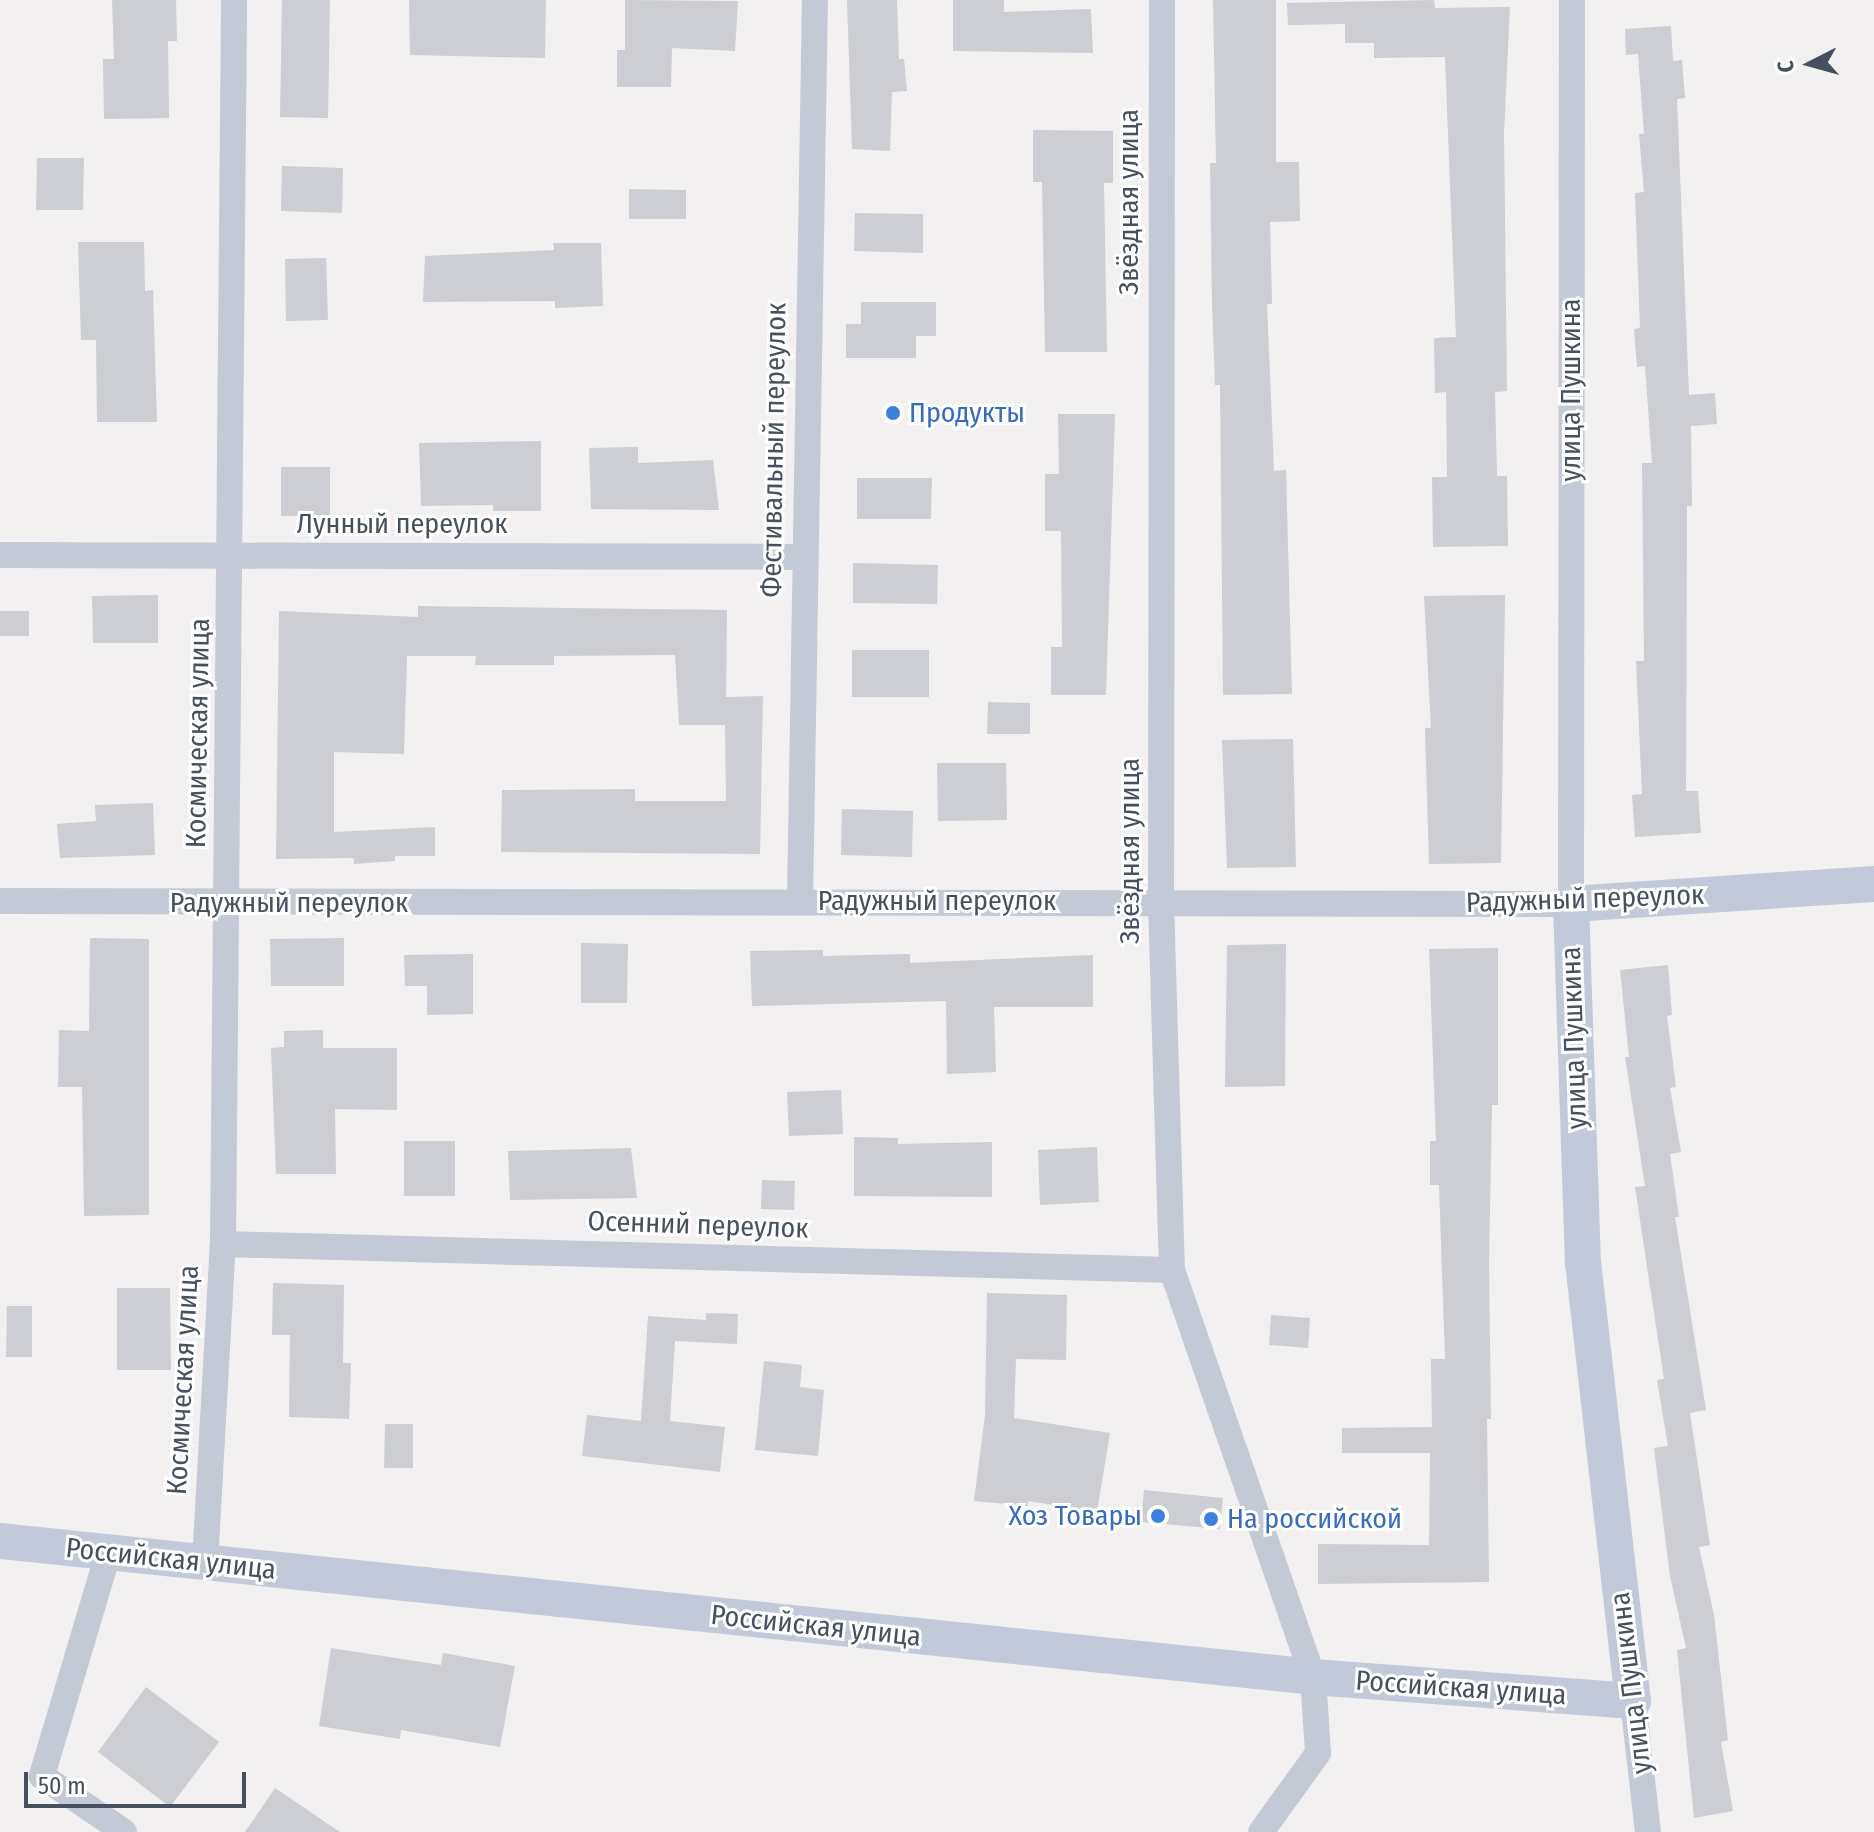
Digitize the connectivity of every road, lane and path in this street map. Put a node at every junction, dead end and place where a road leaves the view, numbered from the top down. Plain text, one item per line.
1 (234, 0) edge
2 (815, 0) edge
3 (1162, 0) edge
4 (1572, 0) edge
5 (0, 555) edge
6 (233, 555) junction
7 (803, 557) junction
8 (1874, 884) edge
9 (0, 901) edge
10 (800, 901) junction
11 (1161, 902) junction
12 (1571, 904) junction
13 (228, 905) junction
14 (223, 1244) junction
15 (1172, 1270) junction
16 (0, 1541) edge
17 (108, 1554) junction
18 (205, 1563) junction
19 (1313, 1677) junction
20 (1633, 1701) junction
21 (124, 1832) edge
22 (1261, 1832) edge
23 (1648, 1832) edge

1 - 6 street, Космическая улица
2 - 7 street, Фестивальный переулок
3 - 11 street, Звёздная улица
4 - 12 street, улица Пушкина
5 - 6 street, Лунный переулок
6 - 7 street, Лунный переулок
6 - 13 street, Космическая улица
7 - 10 street, Фестивальный переулок
8 - 12 street, Радужный переулок
9 - 13 street, Радужный переулок
10 - 11 street, Радужный переулок
10 - 13 street, Радужный переулок
11 - 12 street, Радужный переулок
11 - 15 street, Звёздная улица
12 - 20 street, улица Пушкина
13 - 14 street, Космическая улица
14 - 15 street, Осенний переулок
14 - 18 street, Космическая улица
15 - 19 street, Звёздная улица
16 - 17 street, Российская улица
17 - 18 street, Российская улица
17 - 21 street
18 - 19 street, Российская улица
19 - 20 street, Российская улица
19 - 22 street, Звёздная улица
20 - 23 street, улица Пушкина

